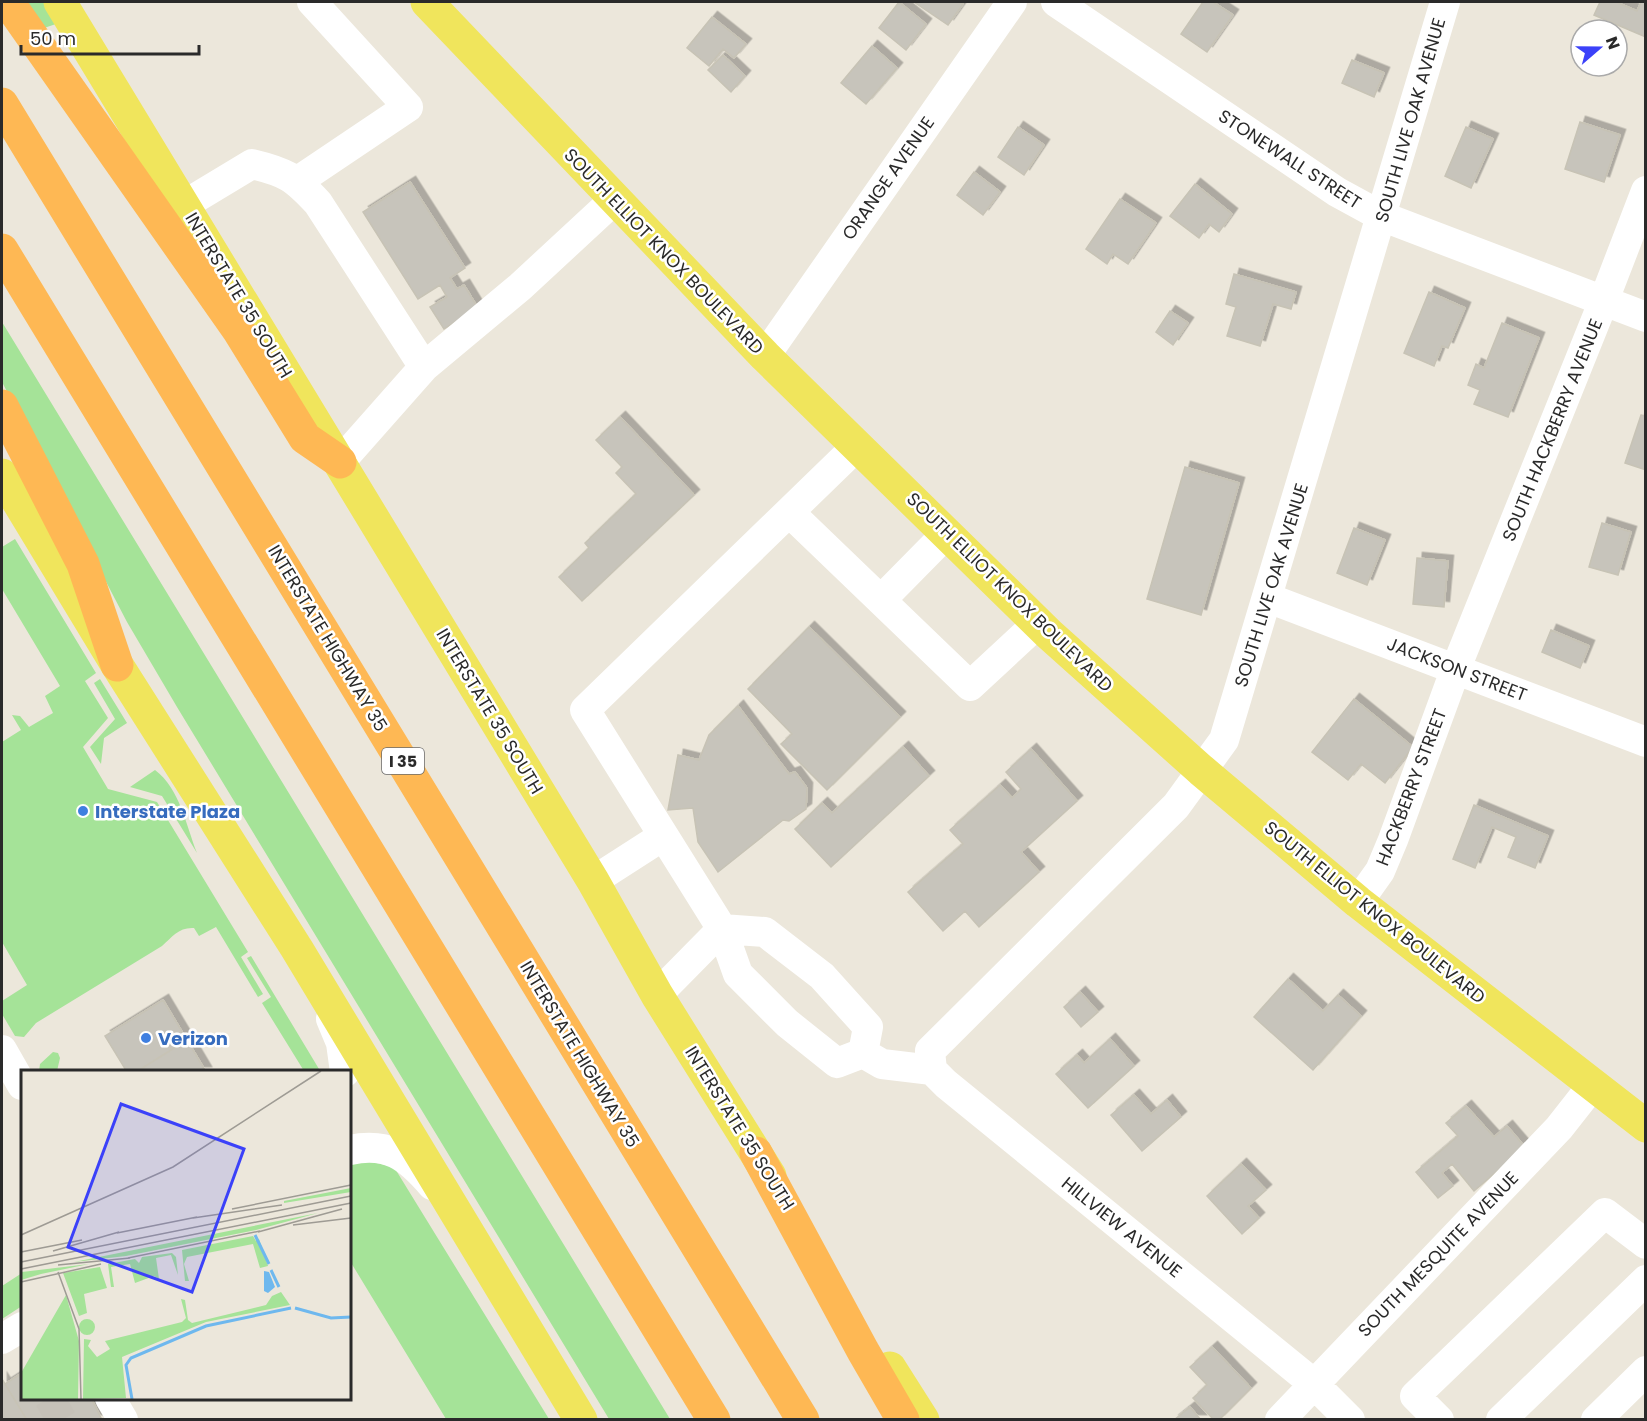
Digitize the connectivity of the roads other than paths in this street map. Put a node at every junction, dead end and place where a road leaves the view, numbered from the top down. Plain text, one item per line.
1 (8, 2) edge
2 (60, 2) edge
3 (312, 2) edge
4 (1012, 2) edge
5 (1056, 2) edge
6 (1445, 2) edge
7 (439, 6) edge
8 (2, 104) edge
9 (298, 182) junction
10 (1646, 191) edge
11 (615, 199) junction
12 (184, 205) junction
13 (1381, 216) junction
14 (2, 250) edge
15 (1604, 300) junction
16 (1646, 317) edge
17 (765, 356) junction
18 (424, 367) junction
19 (2, 406) edge
20 (857, 446) junction
21 (340, 462) junction
22 (2, 475) edge
23 (789, 512) junction
24 (947, 533) junction
25 (1268, 598) junction
26 (881, 600) junction
27 (1038, 623) junction
28 (117, 665) junction
29 (1456, 668) junction
30 (1646, 742) edge
31 (1201, 770) junction
32 (663, 836) junction
33 (593, 881) junction
34 (1358, 902) junction
35 (722, 929) junction
36 (297, 949) junction
37 (657, 995) junction
38 (2, 1050) edge
39 (863, 1053) junction
40 (345, 1070) edge
41 (932, 1070) junction
42 (21, 1083) edge
43 (1592, 1086) junction
44 (1646, 1126) edge
45 (351, 1150) edge
46 (756, 1153) junction
47 (462, 1224) junction
48 (1646, 1244) edge
49 (1646, 1280) edge
50 (1646, 1371) edge
51 (1314, 1384) junction
52 (111, 1400) edge
53 (123, 1419) edge
54 (581, 1419) edge
55 (714, 1419) edge
56 (803, 1419) edge
57 (903, 1419) edge
58 (922, 1419) edge
59 (1280, 1419) edge
60 (1350, 1419) edge
61 (1438, 1419) edge
62 (1501, 1419) edge
63 (1596, 1419) edge

1 - 21 highway
2 - 12 main road, INTERSTATE 35 SOUTH
3 - 9 street
4 - 17 street, ORANGE AVENUE
5 - 13 street, STONEWALL STREET
6 - 13 street, SOUTH LIVE OAK AVENUE
7 - 11 main road, SOUTH ELLIOT KNOX BOULEVARD
8 - 56 highway, INTERSTATE HIGHWAY 35 / I 35
9 - 12 street
9 - 18 street
10 - 15 street, SOUTH HACKBERRY AVENUE
11 - 17 main road, SOUTH ELLIOT KNOX BOULEVARD
11 - 18 street
12 - 21 main road, INTERSTATE 35 SOUTH
13 - 15 street, STONEWALL STREET
13 - 25 street, SOUTH LIVE OAK AVENUE
14 - 55 highway
15 - 16 street, STONEWALL STREET
15 - 29 street, SOUTH HACKBERRY AVENUE
17 - 20 main road, SOUTH ELLIOT KNOX BOULEVARD
18 - 21 street
19 - 28 highway
20 - 23 street
20 - 24 main road, SOUTH ELLIOT KNOX BOULEVARD
21 - 33 main road, INTERSTATE 35 SOUTH
22 - 28 main road
23 - 26 street
23 - 32 street
24 - 26 street
24 - 27 main road, SOUTH ELLIOT KNOX BOULEVARD
25 - 29 street, JACKSON STREET
25 - 31 street, SOUTH LIVE OAK AVENUE
26 - 27 street
27 - 31 main road, SOUTH ELLIOT KNOX BOULEVARD
28 - 36 main road
29 - 30 street, JACKSON STREET
29 - 34 street, HACKBERRY STREET
31 - 34 main road, SOUTH ELLIOT KNOX BOULEVARD
31 - 41 street, SOUTH LIVE OAK AVENUE
32 - 33 street
32 - 35 street
33 - 37 main road, INTERSTATE 35 SOUTH
34 - 43 main road, SOUTH ELLIOT KNOX BOULEVARD
35 - 37 street
35 - 39 street
35 - 39 street
36 - 40 street
36 - 47 main road
37 - 46 main road, INTERSTATE 35 SOUTH
38 - 42 street
39 - 41 street
41 - 51 street, HILLVIEW AVENUE
43 - 44 main road, SOUTH ELLIOT KNOX BOULEVARD
43 - 51 street, SOUTH MESQUITE AVENUE
45 - 47 street
46 - 57 highway
46 - 58 main road, INTERSTATE 35 SOUTH
47 - 54 main road
48 - 61 street
49 - 62 street
50 - 63 street
51 - 59 street, SOUTH MESQUITE AVENUE
51 - 60 street, HILLVIEW AVENUE
52 - 53 street

